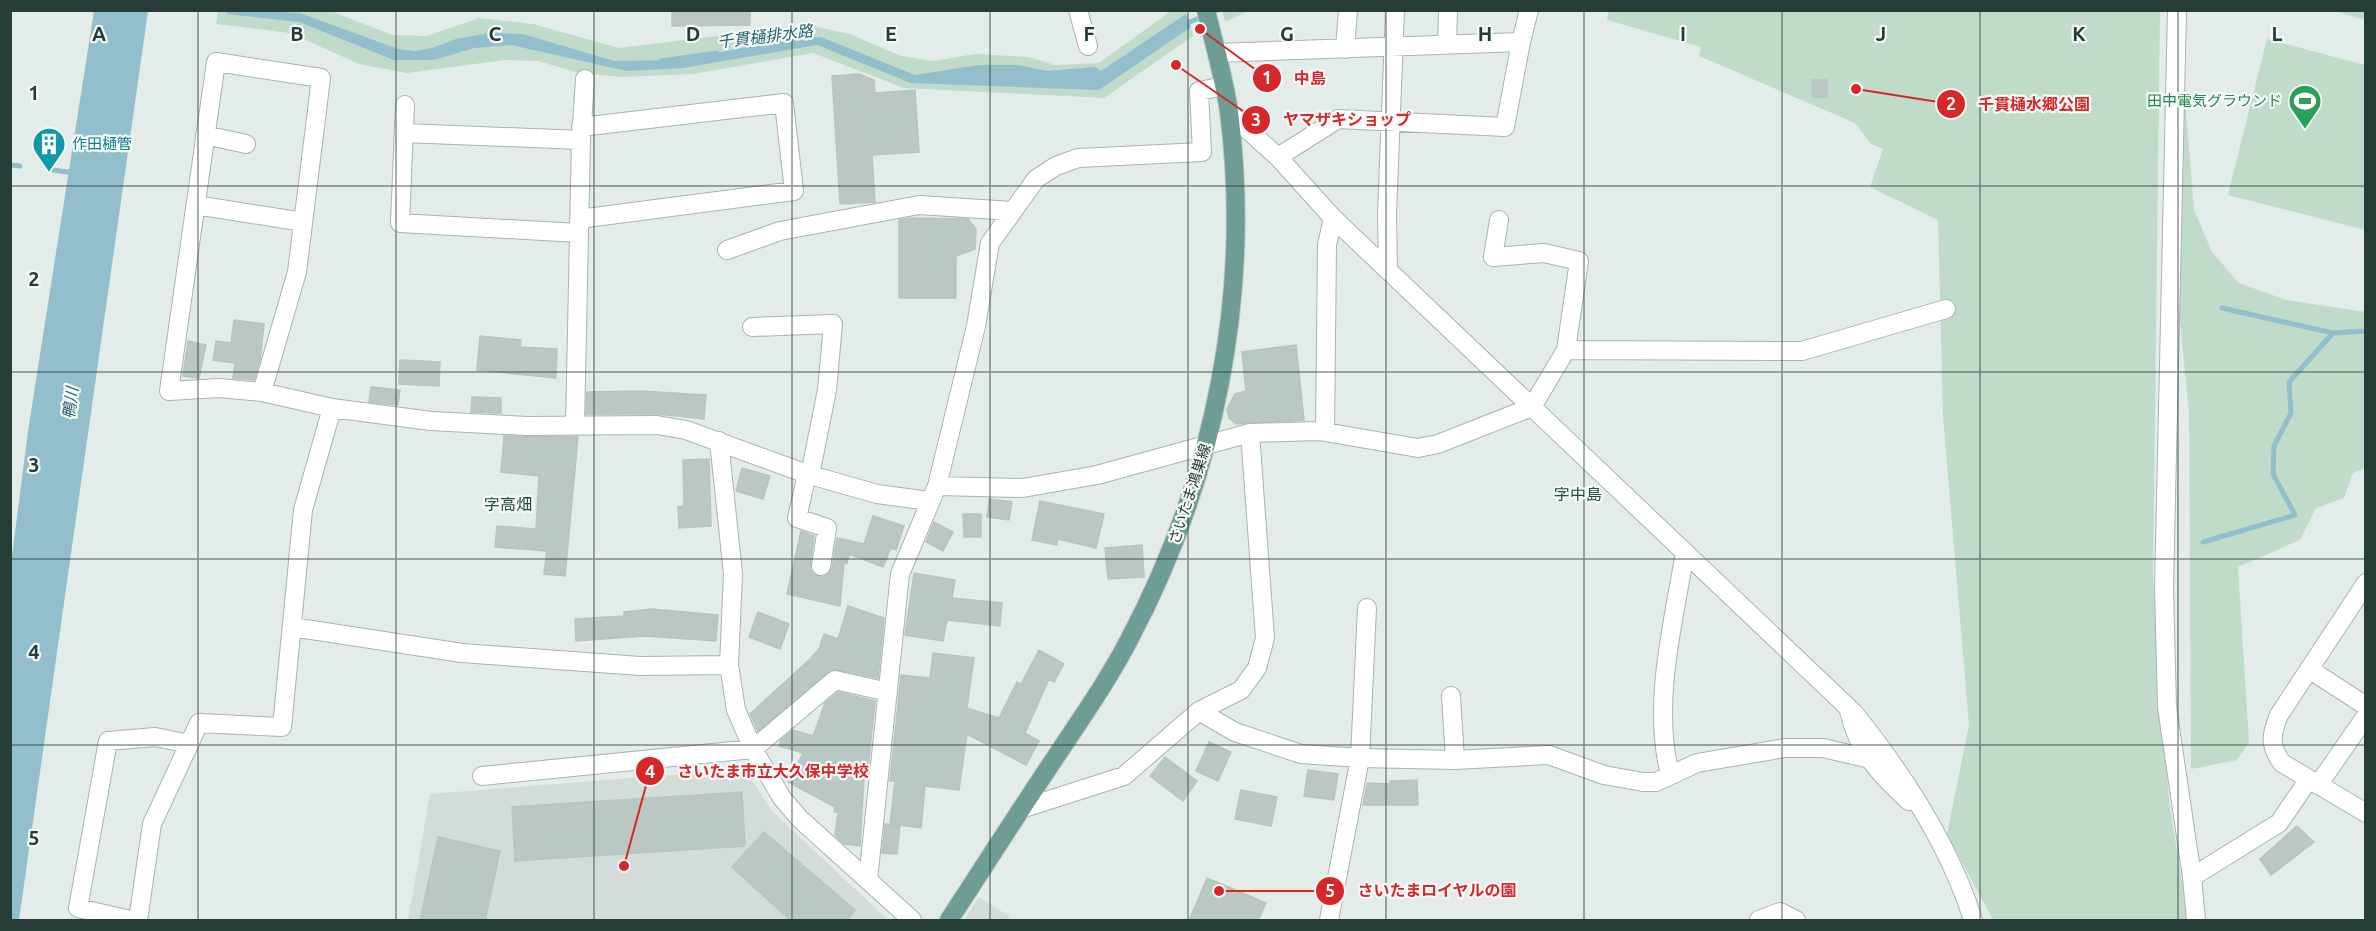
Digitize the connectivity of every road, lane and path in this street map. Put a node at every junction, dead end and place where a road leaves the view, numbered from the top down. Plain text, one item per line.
1 (1078, 10) edge
2 (1206, 10) edge
3 (1348, 10) edge
4 (1395, 10) edge
5 (1448, 10) edge
6 (1529, 10) edge
7 (2177, 10) edge
8 (1521, 42) junction
9 (1446, 45) junction
10 (1088, 46) dead end
11 (1392, 47) junction
12 (1345, 49) junction
13 (1217, 53) junction
14 (585, 79) dead end
15 (1224, 86) junction
16 (405, 105) dead end
17 (1229, 113) junction
18 (1391, 122) junction
19 (404, 133) junction
20 (581, 133) junction
21 (205, 135) junction
22 (246, 144) dead end
23 (1278, 157) junction
24 (196, 205) junction
25 (1012, 211) junction
26 (1333, 218) junction
27 (1499, 220) dead end
28 (303, 222) junction
29 (579, 226) junction
30 (726, 250) dead end
31 (1388, 270) junction
32 (1946, 309) dead end
33 (752, 327) dead end
34 (1566, 350) junction
35 (262, 392) junction
36 (1533, 407) junction
37 (332, 408) junction
38 (575, 426) junction
39 (1325, 432) junction
40 (1250, 434) junction
41 (719, 441) junction
42 (1207, 446) junction
43 (808, 475) junction
44 (933, 494) junction
45 (1685, 552) junction
46 (821, 566) dead end
47 (2364, 589) edge
48 (1367, 608) dead end
49 (291, 627) junction
50 (729, 665) junction
51 (2309, 669) junction
52 (888, 692) junction
53 (1451, 696) dead end
54 (1847, 706) junction
55 (2366, 706) edge
56 (1199, 711) junction
57 (2366, 716) edge
58 (189, 744) junction
59 (753, 749) junction
60 (1360, 758) junction
61 (1866, 758) junction
62 (1455, 760) junction
63 (482, 776) dead end
64 (1670, 776) junction
65 (2314, 782) junction
66 (1021, 809) junction
67 (2366, 813) edge
68 (1924, 814) junction
69 (2193, 877) junction
70 (868, 880) junction
71 (130, 921) edge
72 (138, 921) edge
73 (912, 921) edge
74 (949, 921) edge
75 (1329, 921) edge
76 (1759, 921) edge
77 (1796, 921) edge
78 (1973, 921) edge
79 (2196, 921) edge

1 - 10 street
2 - 13 main road, さいたま鴻巣線
3 - 12 street
4 - 11 street
5 - 9 street
6 - 8 street
7 - 69 street
8 - 9 street
8 - 18 street
9 - 11 street
11 - 12 street
11 - 18 street
12 - 13 street
13 - 15 main road, さいたま鴻巣線
14 - 20 street
15 - 17 main road, さいたま鴻巣線
15 - 25 street
16 - 19 street
17 - 23 street
17 - 42 main road, さいたま鴻巣線
18 - 23 street
18 - 31 street
19 - 20 street
19 - 29 street
20 - 29 street
20 - 29 street
21 - 22 street
21 - 24 street
21 - 28 street
23 - 26 street
24 - 28 street
24 - 35 street
25 - 30 street
25 - 44 street
26 - 31 street
26 - 39 street
27 - 34 street
28 - 35 street
29 - 38 street
31 - 36 street
32 - 34 street
33 - 43 street
34 - 36 street
35 - 37 street
36 - 39 street
36 - 45 street
37 - 38 street
37 - 49 street
38 - 41 street
39 - 40 street
40 - 42 street
40 - 56 street
41 - 43 street
41 - 50 street
42 - 44 street
42 - 66 main road, さいたま鴻巣線
43 - 44 street
43 - 46 street
44 - 52 street
45 - 54 street
45 - 64 street
47 - 51 street
48 - 60 street
49 - 50 street
49 - 58 street
50 - 59 street
51 - 55 street
51 - 65 street
52 - 59 street
52 - 70 street
53 - 62 street
54 - 61 street
54 - 68 street
56 - 60 street
56 - 66 street
57 - 65 street
58 - 71 street
58 - 72 street
59 - 63 street
59 - 70 street
60 - 62 street
60 - 75 street
61 - 64 street
61 - 68 street
62 - 64 street
65 - 67 street
65 - 69 street
66 - 74 main road, さいたま鴻巣線
68 - 78 street
69 - 79 street
70 - 73 street
76 - 77 street

